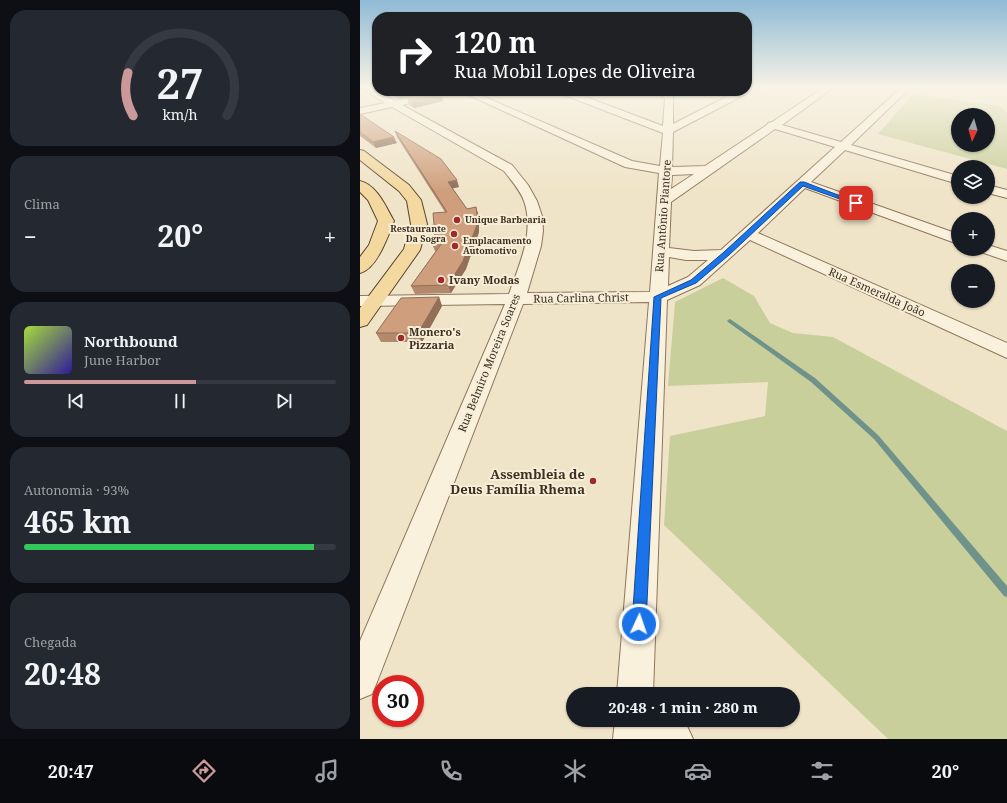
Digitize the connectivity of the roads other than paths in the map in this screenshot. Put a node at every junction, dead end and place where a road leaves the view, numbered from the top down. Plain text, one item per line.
1 (426, 122) edge
2 (535, 122) edge
3 (646, 122) edge
4 (657, 122) edge
5 (668, 122) edge
6 (776, 122) edge
7 (869, 122) edge
8 (772, 125) junction
9 (844, 146) junction
10 (360, 154) edge
11 (629, 164) junction
12 (712, 167) junction
13 (665, 175) junction
14 (951, 178) edge
15 (802, 184) junction
16 (360, 185) edge
17 (995, 191) edge
18 (1007, 194) edge
19 (748, 234) junction
20 (951, 237) edge
21 (660, 251) junction
22 (995, 252) edge
23 (726, 254) junction
24 (1007, 256) edge
25 (360, 268) edge
26 (658, 297) junction
27 (516, 299) junction
28 (368, 301) edge
29 (360, 321) edge
30 (1007, 351) edge
31 (360, 682) edge
32 (637, 687) edge
33 (633, 727) edge
34 (665, 727) edge
35 (632, 739) edge
36 (674, 739) edge

1 - 27 street, Rua Belmiro Moreira Soares
2 - 11 street
3 - 4 street
5 - 13 street, Rua Antônio Piantore
6 - 8 street
7 - 9 street
8 - 9 street
8 - 12 street
9 - 14 street
9 - 15 street
10 - 28 main road
11 - 13 street
11 - 13 street
12 - 13 street
12 - 13 street
13 - 21 street, Rua Antônio Piantore
15 - 19 street
15 - 20 street
16 - 25 main road
17 - 18 street
19 - 23 street
19 - 30 street, Rua Esmeralda João
21 - 23 street
21 - 26 street, Rua Antônio Piantore
22 - 24 street
23 - 26 street
26 - 27 street, Rua Carlina Christ
26 - 32 street, Rua Antônio Piantore
27 - 28 street, Rua Carlina Christ
27 - 31 street, Rua Belmiro Moreira Soares
28 - 29 main road
33 - 35 street, Rua Antônio Piantore
34 - 36 street

